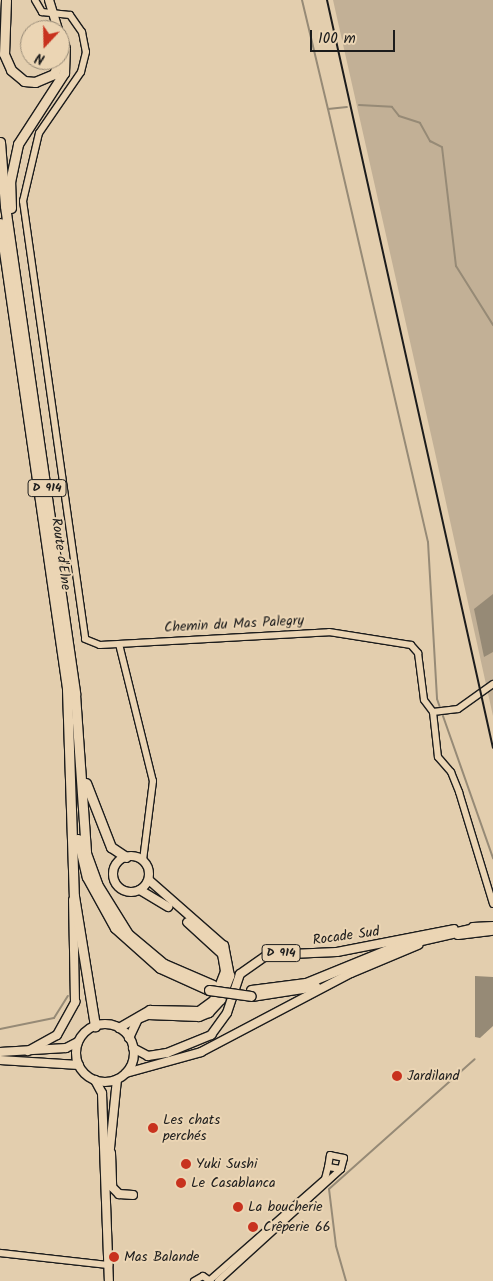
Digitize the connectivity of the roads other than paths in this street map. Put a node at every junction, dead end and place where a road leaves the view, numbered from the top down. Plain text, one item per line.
1 (4, 0) edge
2 (35, 0) edge
3 (48, 0) edge
4 (53, 13) junction
5 (55, 20) edge
6 (0, 34) edge
7 (55, 70) edge
8 (64, 70) edge
9 (0, 142) edge
10 (0, 223) edge
11 (0, 255) edge
12 (17, 283) junction
13 (28, 423) junction
14 (119, 644) junction
15 (493, 684) edge
16 (75, 694) junction
17 (435, 712) junction
18 (73, 802) junction
19 (142, 842) junction
20 (130, 856) junction
21 (143, 860) junction
22 (149, 880) junction
23 (140, 890) junction
24 (74, 896) junction
25 (493, 904) edge
26 (478, 927) junction
27 (493, 928) edge
28 (351, 973) junction
29 (211, 987) junction
30 (251, 993) junction
31 (95, 1026) junction
32 (119, 1028) junction
33 (129, 1038) junction
34 (78, 1042) junction
35 (133, 1048) junction
36 (28, 1051) junction
37 (0, 1052) edge
38 (0, 1060) edge
39 (78, 1065) junction
40 (126, 1073) junction
41 (117, 1079) junction
42 (96, 1080) junction
43 (112, 1128) junction
44 (328, 1167) junction
45 (341, 1170) junction
46 (107, 1192) junction
47 (133, 1195) dead end
48 (0, 1254) edge
49 (109, 1265) junction
50 (109, 1281) edge
51 (194, 1281) edge
52 (210, 1281) edge
53 (218, 1281) edge

1 - 6 highway
1 - 7 highway
2 - 4 street
3 - 4 main road
4 - 5 main road
4 - 14 street
8 - 12 highway
9 - 12 highway, Route d'Elne / D 914
10 - 13 highway, Route d'Elne / D 914
11 - 13 highway
12 - 16 highway, Route d'Elne / D 914
13 - 18 highway, Route d'Elne / D 914
14 - 17 street, Chemin du Mas Palegry
14 - 19 street
15 - 17 street
16 - 20 highway
16 - 29 highway, D 914
17 - 25 street
18 - 24 highway
18 - 29 highway, D 914
19 - 20 street
19 - 21 street
20 - 21 main road
20 - 23 main road
21 - 22 main road
22 - 23 main road
22 - 33 main road
23 - 32 main road
24 - 31 highway
24 - 36 main road
26 - 27 main road, Rocade Sud / D 914
26 - 30 highway, D 914
26 - 35 main road, Rocade Sud / D 914
27 - 28 main road, Rocade Sud / D 914
28 - 30 highway, D 914
28 - 40 main road, Rocade Sud / D 914
29 - 30 highway, D 914
31 - 32 main road
31 - 34 main road
32 - 33 main road
33 - 35 main road
34 - 36 main road
34 - 39 main road
35 - 40 main road
36 - 37 main road
38 - 39 main road
39 - 42 main road
40 - 41 main road
41 - 42 main road
41 - 43 main road
42 - 46 main road
43 - 46 main road
43 - 47 main road
44 - 45 street
44 - 45 street
44 - 52 street
45 - 53 street
46 - 49 main road
48 - 49 street
49 - 50 main road
51 - 52 street

